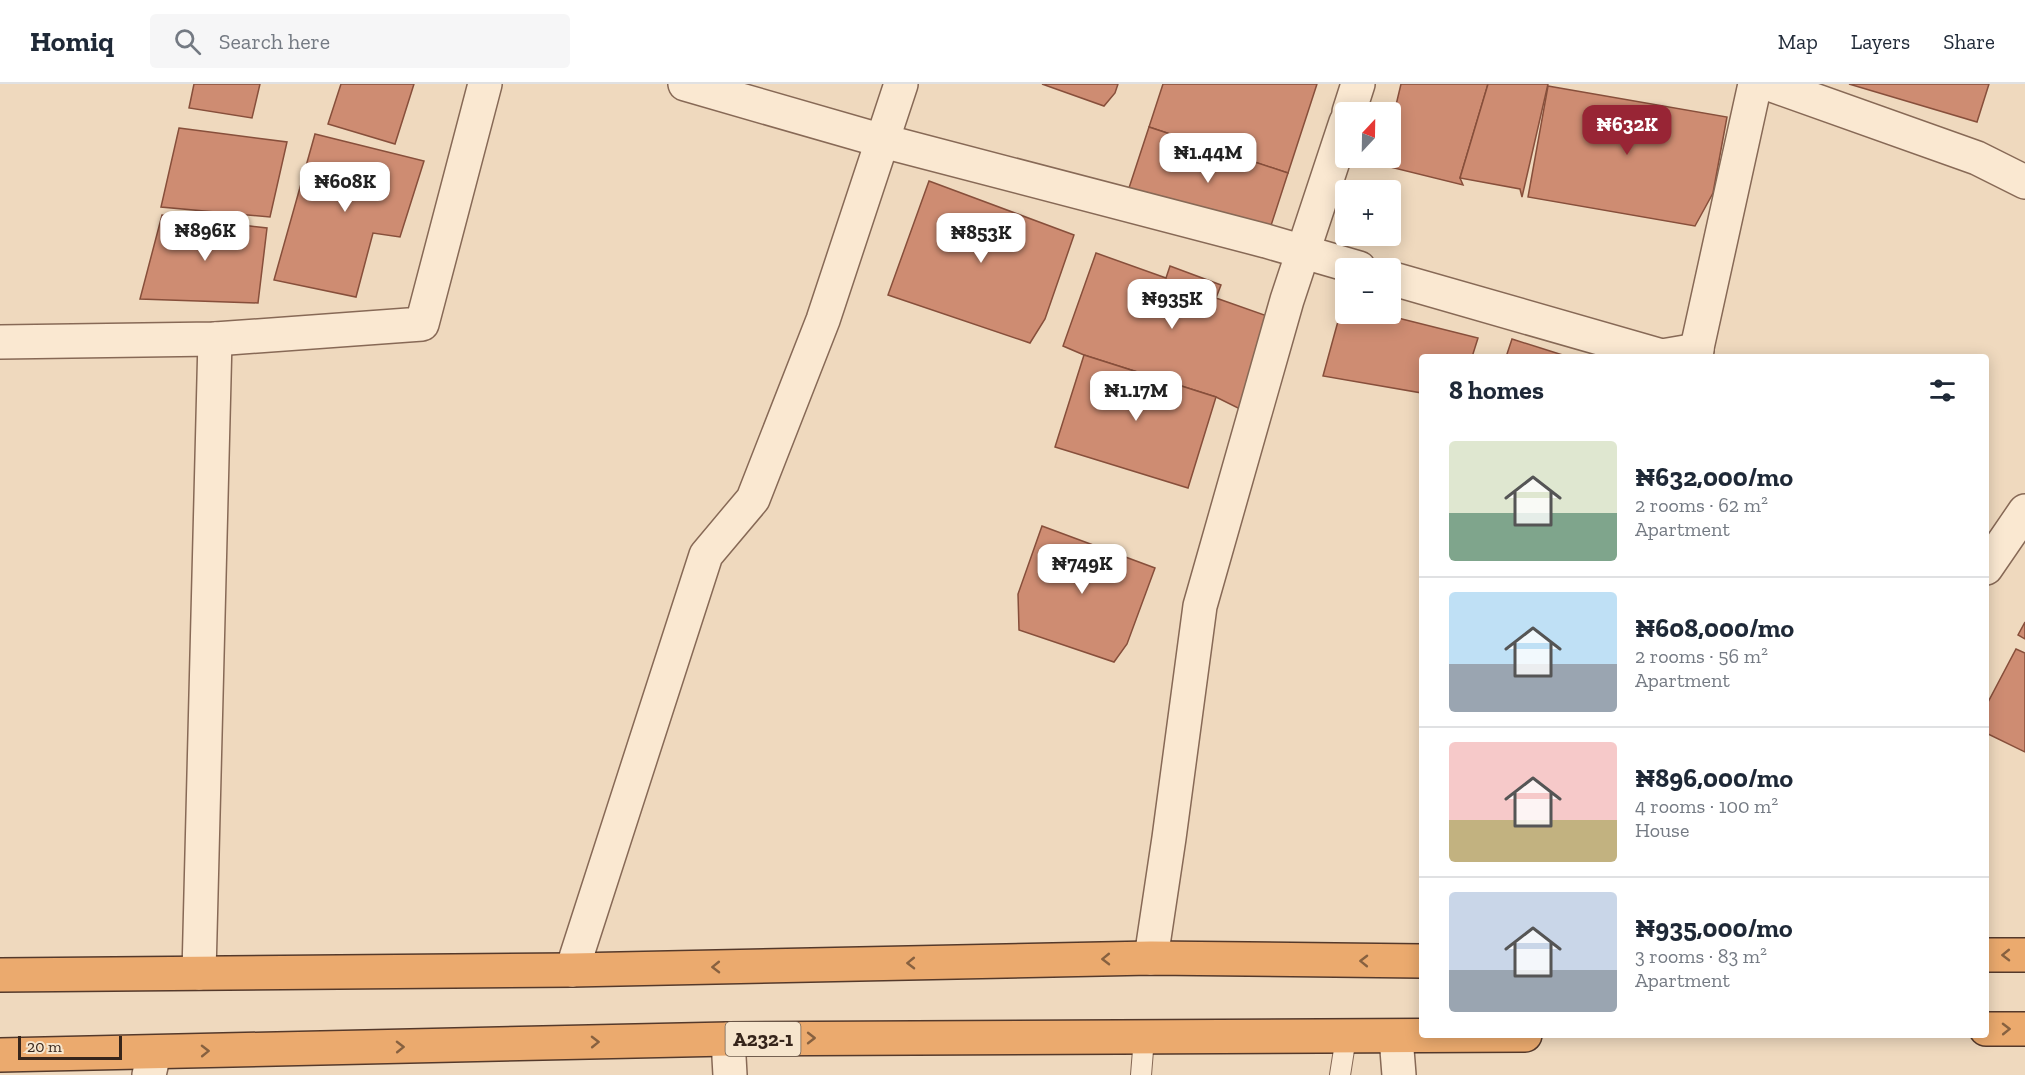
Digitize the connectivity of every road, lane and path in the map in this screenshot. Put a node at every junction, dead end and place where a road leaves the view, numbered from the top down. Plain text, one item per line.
1 (485, 84) edge
2 (685, 84) edge
3 (901, 84) edge
4 (1358, 84) edge
5 (1755, 84) edge
6 (1769, 84) edge
7 (1352, 102) edge
8 (883, 141) junction
9 (1335, 155) edge
10 (2025, 182) edge
11 (1303, 252) junction
12 (1335, 261) edge
13 (1401, 281) edge
14 (215, 339) junction
15 (0, 342) edge
16 (1696, 353) edge
17 (1655, 354) edge
18 (2025, 511) edge
19 (1989, 564) edge
20 (2025, 955) edge
21 (1989, 956) edge
22 (1151, 958) junction
23 (1419, 961) edge
24 (572, 970) junction
25 (199, 974) junction
26 (0, 975) edge
27 (1989, 1029) edge
28 (2025, 1029) edge
29 (1346, 1037) junction
30 (1396, 1037) junction
31 (1419, 1037) edge
32 (1144, 1038) junction
33 (728, 1039) junction
34 (0, 1055) edge
35 (152, 1064) edge
36 (730, 1075) edge
37 (1141, 1075) edge
38 (1340, 1075) edge
39 (1399, 1075) edge

1 - 14 street
2 - 8 street
3 - 8 street
4 - 7 street
5 - 16 street
6 - 10 street
8 - 11 street
8 - 24 street
9 - 11 street
11 - 12 street
11 - 22 street
13 - 17 street
14 - 15 street
14 - 25 street
18 - 19 street
20 -> 21 highway
23 -> 22 highway
22 -> 24 highway
24 - 25 highway
25 - 26 highway
27 -> 28 highway
29 - 30 highway, A232-1
29 - 32 highway, A232-1
29 - 38 lane
30 - 31 highway, A232-1
30 - 39 street
33 -> 32 highway, A232-1
32 - 37 lane
35 -> 33 highway, A232-1
33 - 36 street
34 - 35 highway, A232-1

